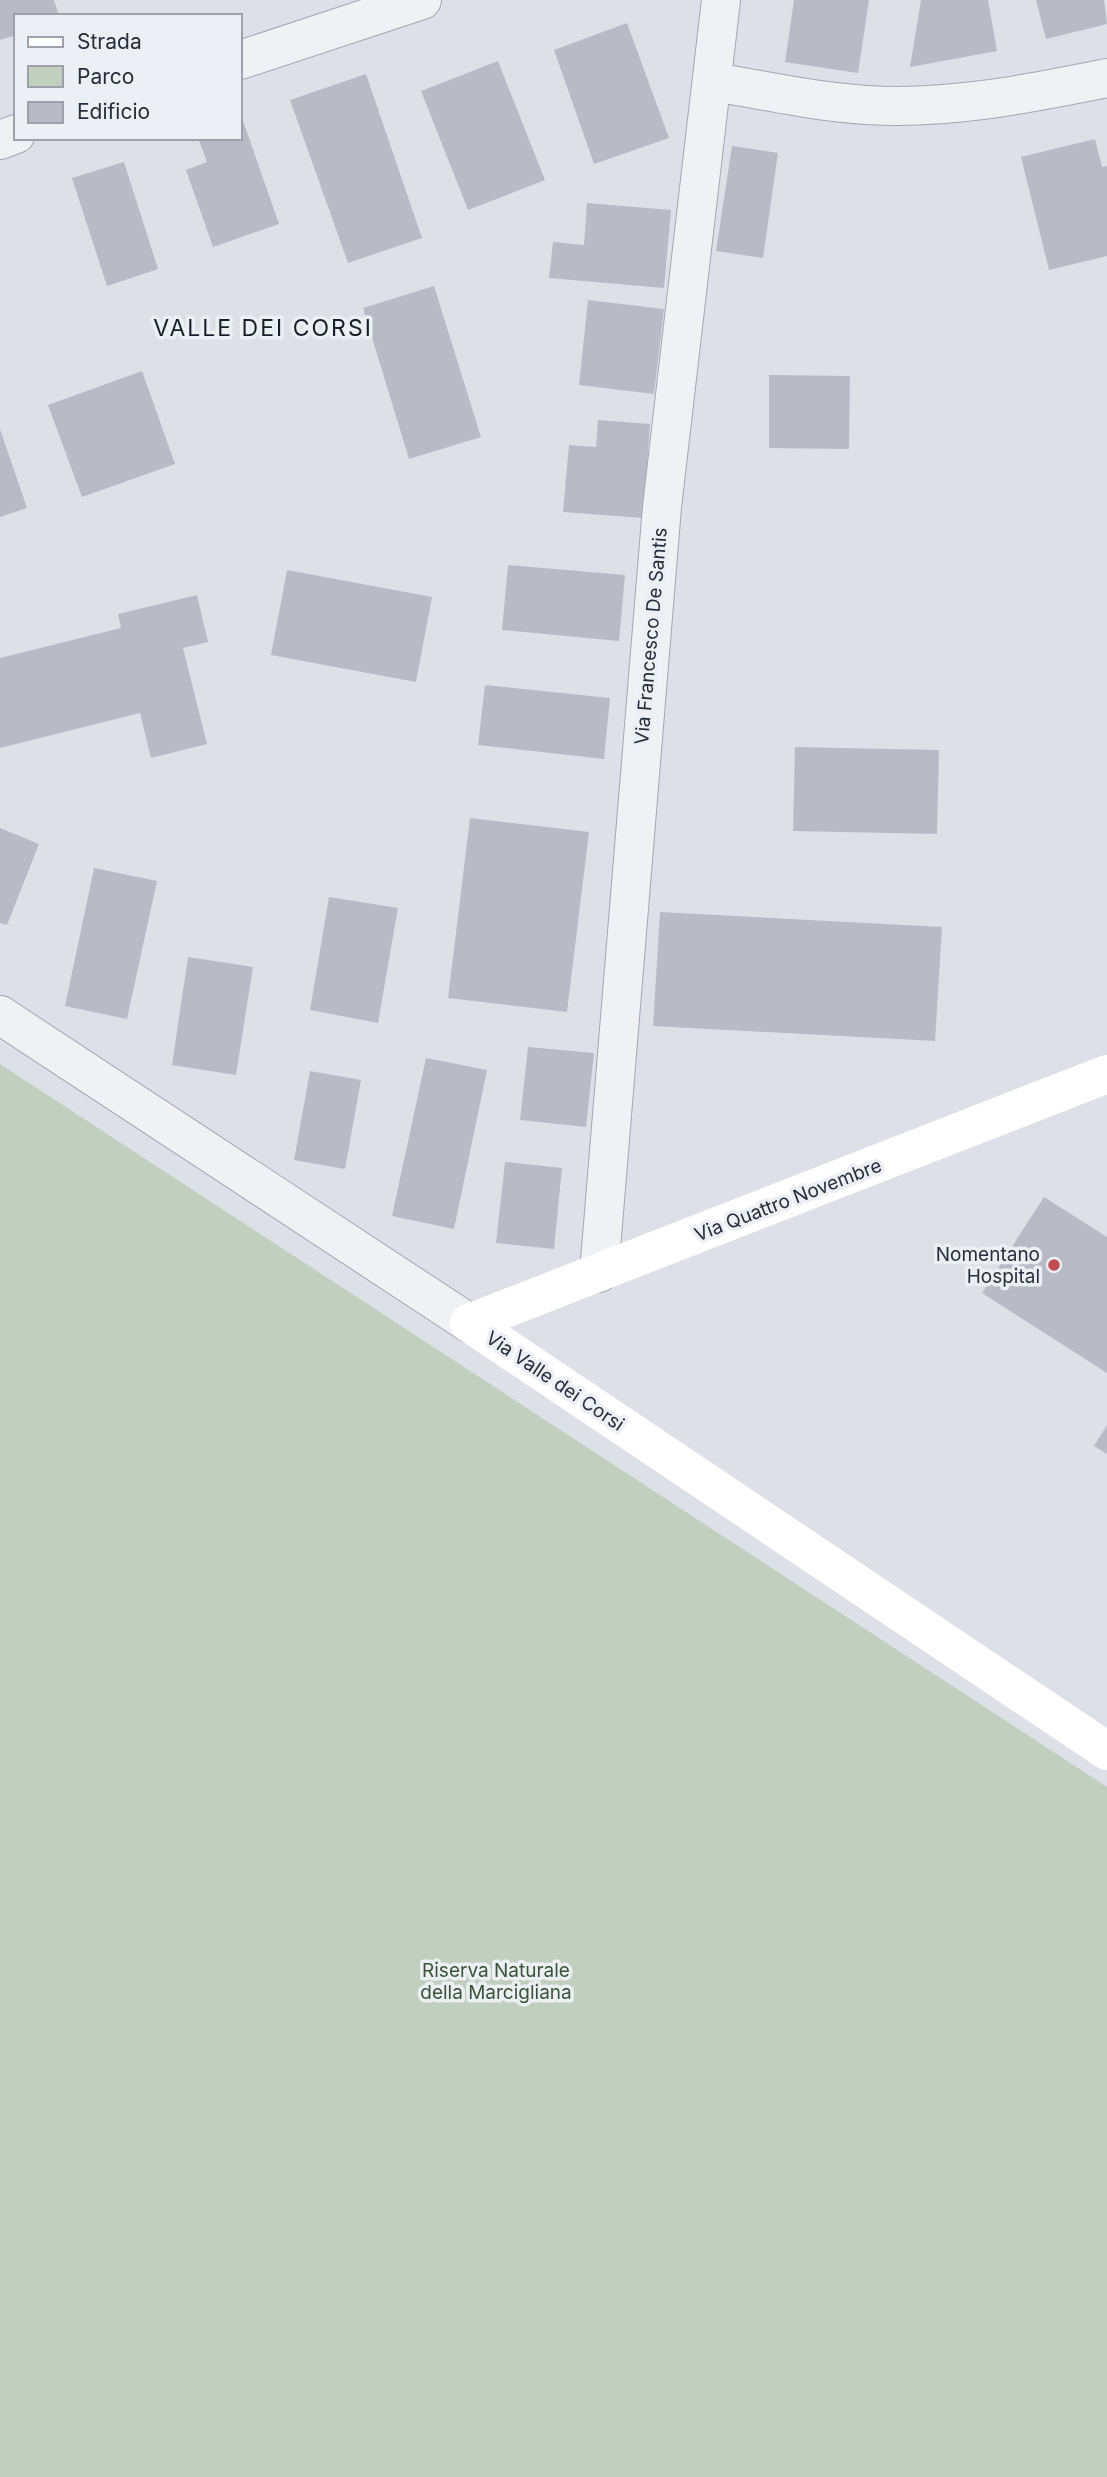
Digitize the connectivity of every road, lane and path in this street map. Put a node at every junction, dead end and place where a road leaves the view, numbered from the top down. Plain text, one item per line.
1 (422, 0) edge
2 (721, 0) edge
3 (242, 59) edge
4 (1107, 78) edge
5 (713, 82) junction
6 (0, 1015) edge
7 (1107, 1074) edge
8 (599, 1273) junction
9 (469, 1324) junction
10 (1107, 1751) edge

1 - 3 street
2 - 5 street, Via Francesco De Santis
4 - 5 street
5 - 8 street, Via Francesco De Santis
6 - 9 street, Via Valle dei Corsi
7 - 8 street, Via Quattro Novembre
8 - 9 street, Via Quattro Novembre
9 - 10 street, Via Valle dei Corsi

